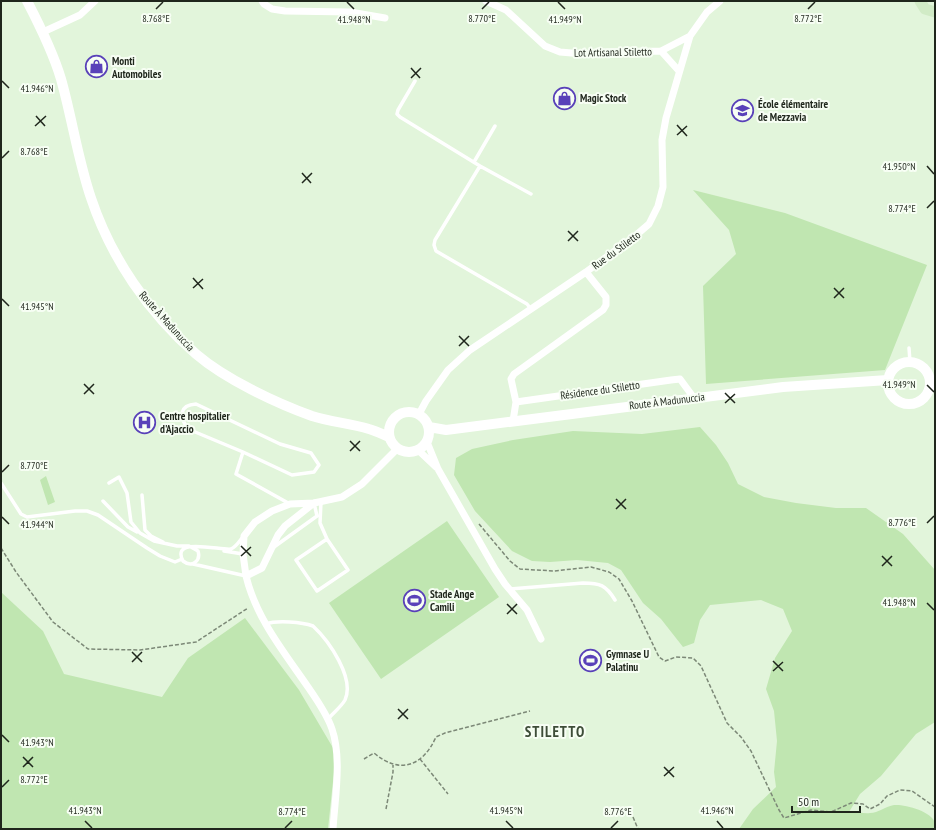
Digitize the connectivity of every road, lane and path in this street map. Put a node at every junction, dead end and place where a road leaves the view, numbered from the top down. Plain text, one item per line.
1 (27, 1) edge
2 (95, 1) edge
3 (262, 1) edge
4 (486, 1) edge
5 (720, 1) edge
6 (920, 1) edge
7 (935, 12) edge
8 (385, 18) dead end
9 (43, 32) junction
10 (690, 36) junction
11 (661, 51) junction
12 (680, 71) junction
13 (415, 81) dead end
14 (495, 126) dead end
15 (474, 162) junction
16 (480, 166) junction
17 (531, 194) dead end
18 (586, 272) junction
19 (531, 309) junction
20 (909, 348) dead end
21 (910, 362) junction
22 (888, 380) junction
23 (933, 380) edge
24 (935, 393) edge
25 (694, 398) junction
26 (924, 399) junction
27 (516, 402) junction
28 (418, 414) junction
29 (513, 421) junction
30 (390, 424) junction
31 (429, 427) junction
32 (370, 429) junction
33 (446, 430) junction
34 (389, 437) junction
35 (428, 440) junction
36 (397, 449) junction
37 (418, 450) junction
38 (244, 452) junction
39 (438, 469) junction
40 (1, 483) edge
41 (109, 483) dead end
42 (142, 495) dead end
43 (103, 501) dead end
44 (318, 503) junction
45 (290, 504) junction
46 (475, 519) dead end
47 (248, 532) junction
48 (140, 533) junction
49 (327, 539) junction
50 (171, 545) junction
51 (191, 547) junction
52 (1, 548) edge
53 (183, 550) junction
54 (270, 550) junction
55 (243, 554) junction
56 (182, 559) junction
57 (193, 564) junction
58 (246, 576) junction
59 (509, 589) junction
60 (615, 600) dead end
61 (254, 604) junction
62 (265, 624) junction
63 (541, 639) dead end
64 (530, 711) dead end
65 (328, 719) junction
66 (364, 759) dead end
67 (420, 759) junction
68 (393, 765) junction
69 (448, 794) dead end
70 (935, 807) edge
71 (386, 808) dead end
72 (633, 817) dead end
73 (333, 829) edge
74 (638, 829) edge

1 - 9 main road, Route À Madunuccia
2 - 9 street
3 - 8 street
4 - 11 street, Lot Artisanal Stiletto
5 - 10 street, Rue du Stiletto
6 - 7 main road
9 - 32 main road, Route À Madunuccia
10 - 11 street
10 - 12 street, Rue du Stiletto
11 - 12 street
12 - 18 street, Rue du Stiletto
13 - 15 lane
14 - 15 lane
15 - 16 lane
16 - 17 lane
16 - 19 lane
18 - 19 street, Rue du Stiletto
18 - 27 street
19 - 28 street, Rue du Stiletto
20 - 21 lane
21 - 22 main road
21 - 23 main road
22 - 25 main road, Route À Madunuccia
22 - 26 main road
23 - 26 main road
24 - 26 main road
25 - 27 street, Résidence du Stiletto
25 - 29 main road, Route À Madunuccia
27 - 29 street
28 - 30 main road
28 - 31 main road
29 - 33 main road, Route À Madunuccia
30 - 32 main road
30 - 34 main road
31 - 33 main road
31 - 35 main road
32 - 34 main road, Route À Madunuccia
33 - 35 main road
34 - 36 main road
35 - 37 main road
35 - 39 street
36 - 37 main road
36 - 44 street
37 - 39 street
38 - 38 lane
38 - 45 lane
39 - 59 street
40 - 56 lane
41 - 48 lane
42 - 50 lane
43 - 48 lane
44 - 45 street
44 - 49 lane
44 - 54 street
44 - 54 lane
45 - 47 street
46 - 70 path
47 - 51 lane
47 - 55 street
48 - 50 lane
49 - 49 lane
50 - 51 lane
50 - 53 lane
51 - 53 lane
51 - 55 lane
51 - 57 lane
52 - 61 path
53 - 56 lane
54 - 58 street
55 - 58 street
56 - 57 lane
57 - 58 lane
58 - 61 street
59 - 60 lane
59 - 63 street
61 - 62 street
62 - 65 street
62 - 65 lane
64 - 67 path
65 - 73 street
66 - 68 path
67 - 68 path
67 - 69 path
68 - 71 path
72 - 74 path

